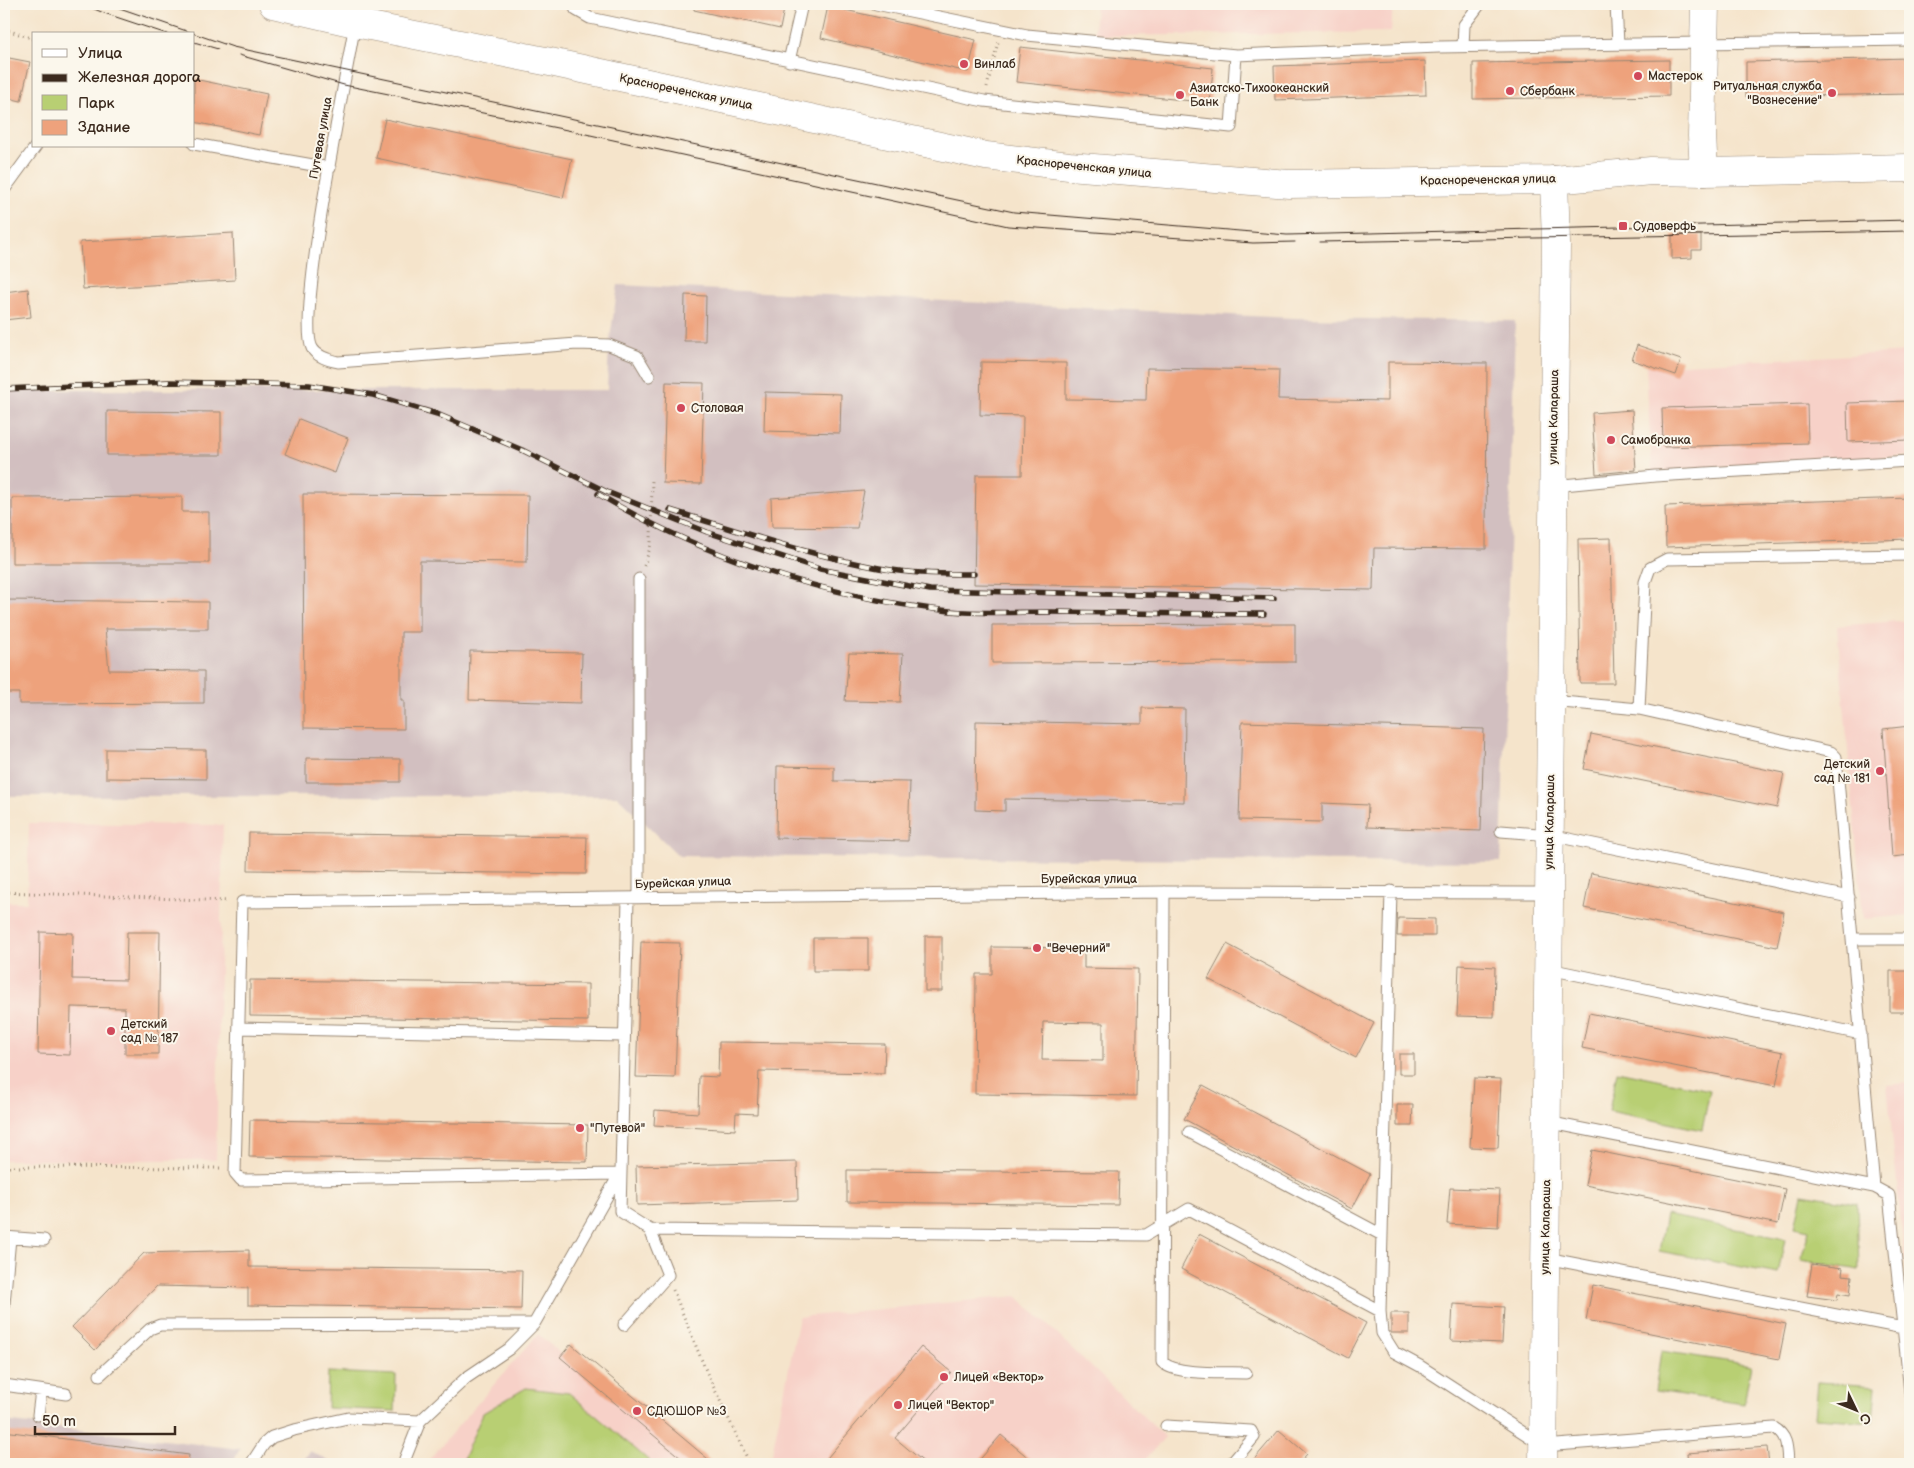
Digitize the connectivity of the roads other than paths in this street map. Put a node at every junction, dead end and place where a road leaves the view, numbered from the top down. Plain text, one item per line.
1 (273, 4) edge
2 (573, 4) edge
3 (802, 4) edge
4 (876, 4) edge
5 (1480, 4) edge
6 (1616, 4) edge
7 (1705, 4) edge
8 (355, 23) junction
9 (1910, 40) edge
10 (1704, 42) junction
11 (1618, 44) junction
12 (1463, 47) junction
13 (1236, 55) junction
14 (789, 61) junction
15 (195, 144) edge
16 (35, 148) edge
17 (330, 168) junction
18 (1910, 168) edge
19 (1704, 172) junction
20 (1554, 180) junction
21 (4, 190) edge
22 (649, 376) dead end
23 (1910, 461) edge
24 (1554, 486) junction
25 (1910, 555) edge
26 (639, 579) road end
27 (1551, 701) junction
28 (1639, 709) junction
29 (1502, 831) dead end
30 (1550, 835) junction
31 (1164, 892) junction
32 (1391, 892) junction
33 (1550, 893) junction
34 (1849, 897) junction
35 (634, 898) junction
36 (1853, 939) junction
37 (1910, 939) edge
38 (1549, 969) junction
39 (240, 1028) junction
40 (1861, 1034) junction
41 (624, 1036) junction
42 (1547, 1122) junction
43 (1189, 1132) dead end
44 (620, 1174) junction
45 (1874, 1187) junction
46 (1163, 1225) junction
47 (650, 1230) junction
48 (1382, 1235) junction
49 (7, 1237) edge
50 (44, 1240) dead end
51 (1546, 1258) junction
52 (4, 1304) edge
53 (1380, 1311) junction
54 (534, 1324) junction
55 (624, 1325) dead end
56 (1903, 1328) junction
57 (1246, 1373) dead end
58 (100, 1376) dead end
59 (4, 1385) edge
60 (41, 1391) junction
61 (1910, 1392) edge
62 (66, 1394) dead end
63 (38, 1415) dead end
64 (420, 1421) junction
65 (1166, 1426) dead end
66 (1544, 1455) edge
67 (405, 1459) dead end
68 (252, 1464) edge
69 (1231, 1464) edge
70 (1788, 1464) edge

1 - 8 main road, Краснореченская улица
2 - 14 lane
3 - 14 lane
4 - 13 lane
5 - 12 lane
6 - 11 lane
7 - 10 main road
8 - 17 lane, Путевая улица
8 - 20 main road, Краснореченская улица
9 - 10 lane
10 - 11 lane
10 - 19 main road
11 - 12 lane
12 - 13 lane
13 - 14 lane
15 - 17 lane
16 - 21 lane
17 - 22 lane, Путевая улица
18 - 19 main road, Краснореченская улица
19 - 20 main road, Краснореченская улица
20 - 24 main road, улица Калараша
23 - 24 lane
24 - 27 main road, улица Калараша
25 - 28 lane
26 - 35 lane
27 - 28 lane
27 - 30 main road, улица Калараша
28 - 34 lane
29 - 30 lane
30 - 33 main road, улица Калараша
30 - 34 lane
31 - 32 lane, Бурейская улица
31 - 35 lane, Бурейская улица
31 - 46 lane
32 - 33 lane, Бурейская улица
32 - 48 lane
33 - 38 main road, улица Калараша
34 - 36 lane
35 - 39 lane, Бурейская улица
35 - 41 lane
36 - 37 lane
36 - 40 lane
38 - 40 lane
38 - 42 main road, улица Калараша
39 - 41 lane
39 - 44 lane
40 - 45 lane
41 - 44 lane
42 - 45 lane
42 - 51 main road, улица Калараша
43 - 48 lane
44 - 47 lane
44 - 54 lane
45 - 56 lane
46 - 47 lane
46 - 53 lane
46 - 57 lane
47 - 55 lane
48 - 53 lane
49 - 50 lane
49 - 52 lane
51 - 56 lane
51 - 66 main road, улица Калараша
53 - 66 lane
54 - 58 lane
54 - 64 lane
56 - 61 lane
59 - 60 lane
60 - 62 lane
60 - 63 lane
64 - 67 lane
64 - 68 lane
65 - 69 lane
66 - 70 lane

